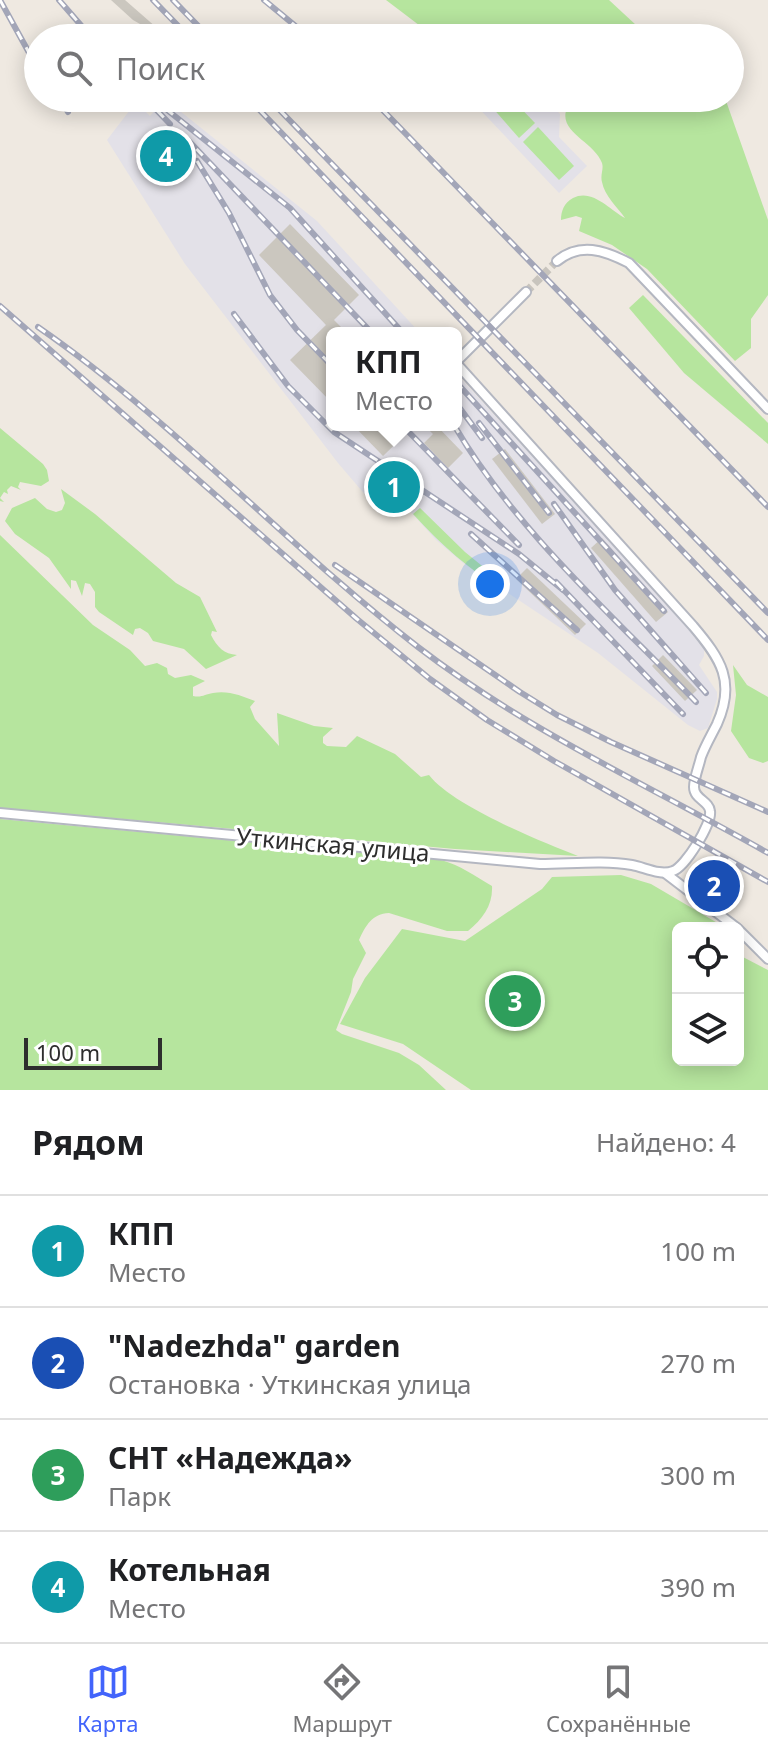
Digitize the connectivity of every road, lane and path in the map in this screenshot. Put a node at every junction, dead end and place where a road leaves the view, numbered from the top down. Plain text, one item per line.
1 (557, 261) tunnel mouth
2 (526, 292) tunnel mouth
3 (462, 357) edge
4 (462, 370) edge
5 (768, 409) edge
6 (0, 813) edge
7 (665, 873) junction
8 (729, 922) edge
9 (744, 935) edge
10 (768, 959) edge

1 - 5 street
2 - 3 street
4 - 7 street
6 - 7 street, Уткинская улица
7 - 8 street
9 - 10 street

